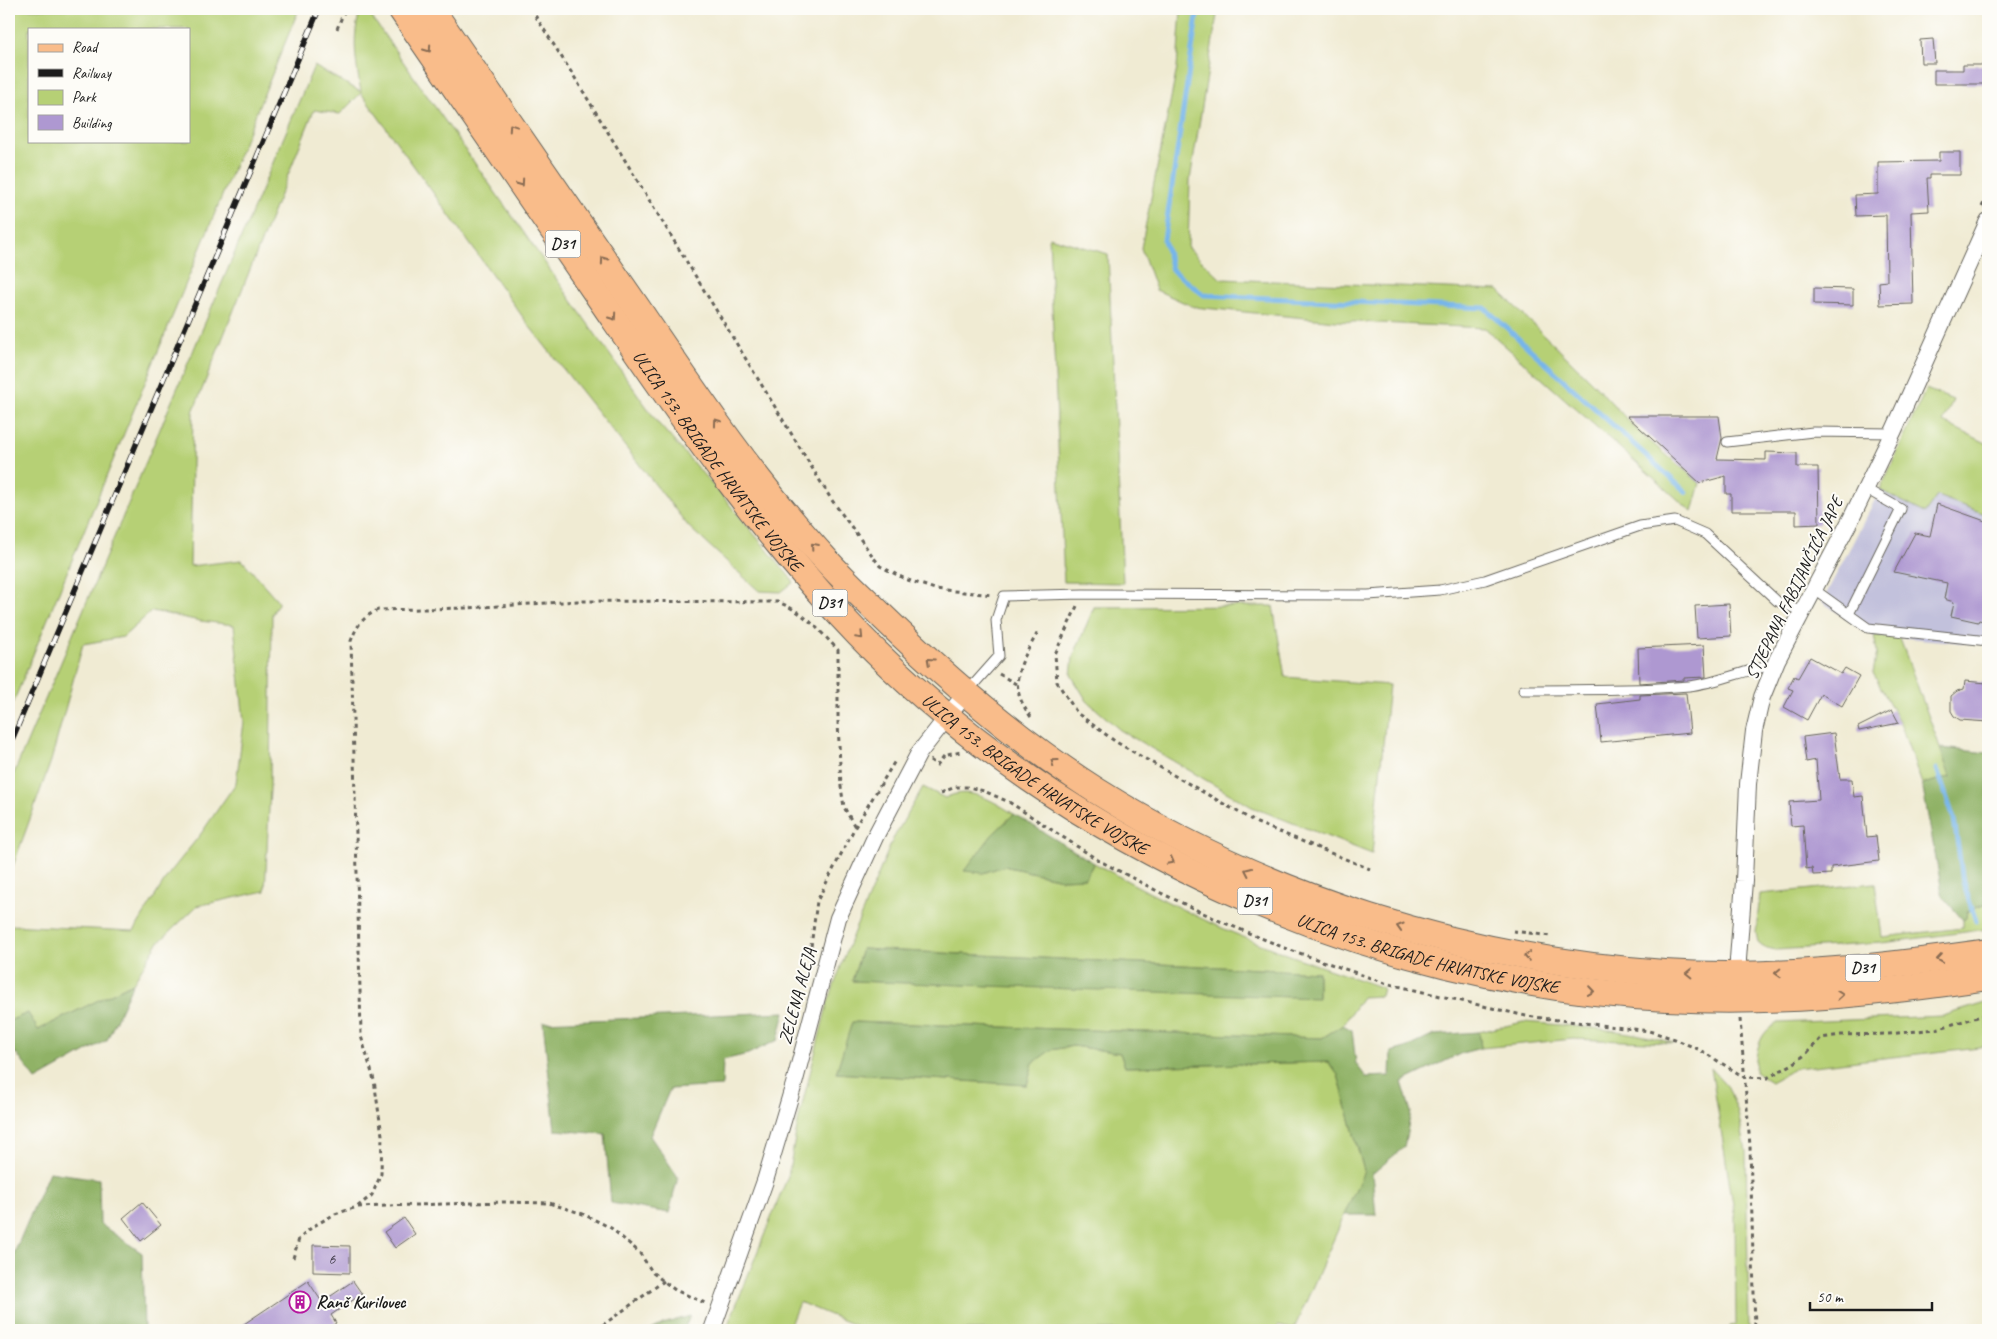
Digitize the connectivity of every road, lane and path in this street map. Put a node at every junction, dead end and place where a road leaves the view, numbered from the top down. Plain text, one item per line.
1 (345, 9) edge
2 (401, 9) edge
3 (431, 9) edge
4 (531, 9) edge
5 (338, 29) dead end
6 (1988, 221) edge
7 (1893, 433) junction
8 (1727, 442) dead end
9 (1866, 489) junction
10 (1814, 590) junction
11 (1083, 594) junction
12 (1004, 596) junction
13 (1802, 612) junction
14 (1849, 614) junction
15 (1038, 632) dead end
16 (1988, 641) edge
17 (1775, 665) junction
18 (988, 668) junction
19 (1016, 684) junction
20 (1523, 690) dead end
21 (966, 694) junction
22 (947, 716) junction
23 (1035, 724) dead end
24 (855, 828) dead end
25 (1370, 869) dead end
26 (1508, 931) dead end
27 (1556, 937) dead end
28 (1988, 952) edge
29 (1738, 974) junction
30 (1988, 977) edge
31 (1739, 1000) junction
32 (1988, 1014) edge
33 (1744, 1077) junction
34 (357, 1207) junction
35 (293, 1258) dead end
36 (664, 1281) junction
37 (720, 1308) junction
38 (596, 1330) edge
39 (712, 1330) edge
40 (1756, 1330) edge

1 - 5 path
2 -> 22 main road, ULICA 153. BRIGADE HRVATSKE VOJSKE / D31
21 -> 3 main road, ULICA 153. BRIGADE HRVATSKE VOJSKE / D31
4 - 12 path
6 - 7 street, STJEPANA FABIJANČIĆA JAPE
7 - 8 lane
7 - 9 street, STJEPANA FABIJANČIĆA JAPE
9 - 10 street, STJEPANA FABIJANČIĆA JAPE
9 - 14 lane
10 - 13 street, STJEPANA FABIJANČIĆA JAPE
10 - 14 lane
11 - 12 lane
11 - 13 lane
11 - 25 path
12 - 18 lane
13 - 17 street, STJEPANA FABIJANČIĆA JAPE
14 - 16 lane
15 - 19 path
17 - 20 lane
17 - 29 street, STJEPANA FABIJANČIĆA JAPE
18 - 19 path
18 - 21 lane
19 - 23 path
21 - 22 street, ZELENA ALEJA
29 -> 21 main road, ULICA 153. BRIGADE HRVATSKE VOJSKE / D31
22 -> 31 main road, ULICA 153. BRIGADE HRVATSKE VOJSKE / D31
22 - 37 street, ZELENA ALEJA
24 - 34 path
26 - 27 path
28 -> 29 main road, ULICA 153. BRIGADE HRVATSKE VOJSKE / D31
29 - 31 street, STJEPANA FABIJANČIĆA JAPE
31 -> 30 main road, ULICA 153. BRIGADE HRVATSKE VOJSKE / D31
31 - 33 path
32 - 33 path
33 - 40 path
34 - 35 path
34 - 36 path
36 - 37 path
36 - 38 path
37 - 39 street, ZELENA ALEJA

